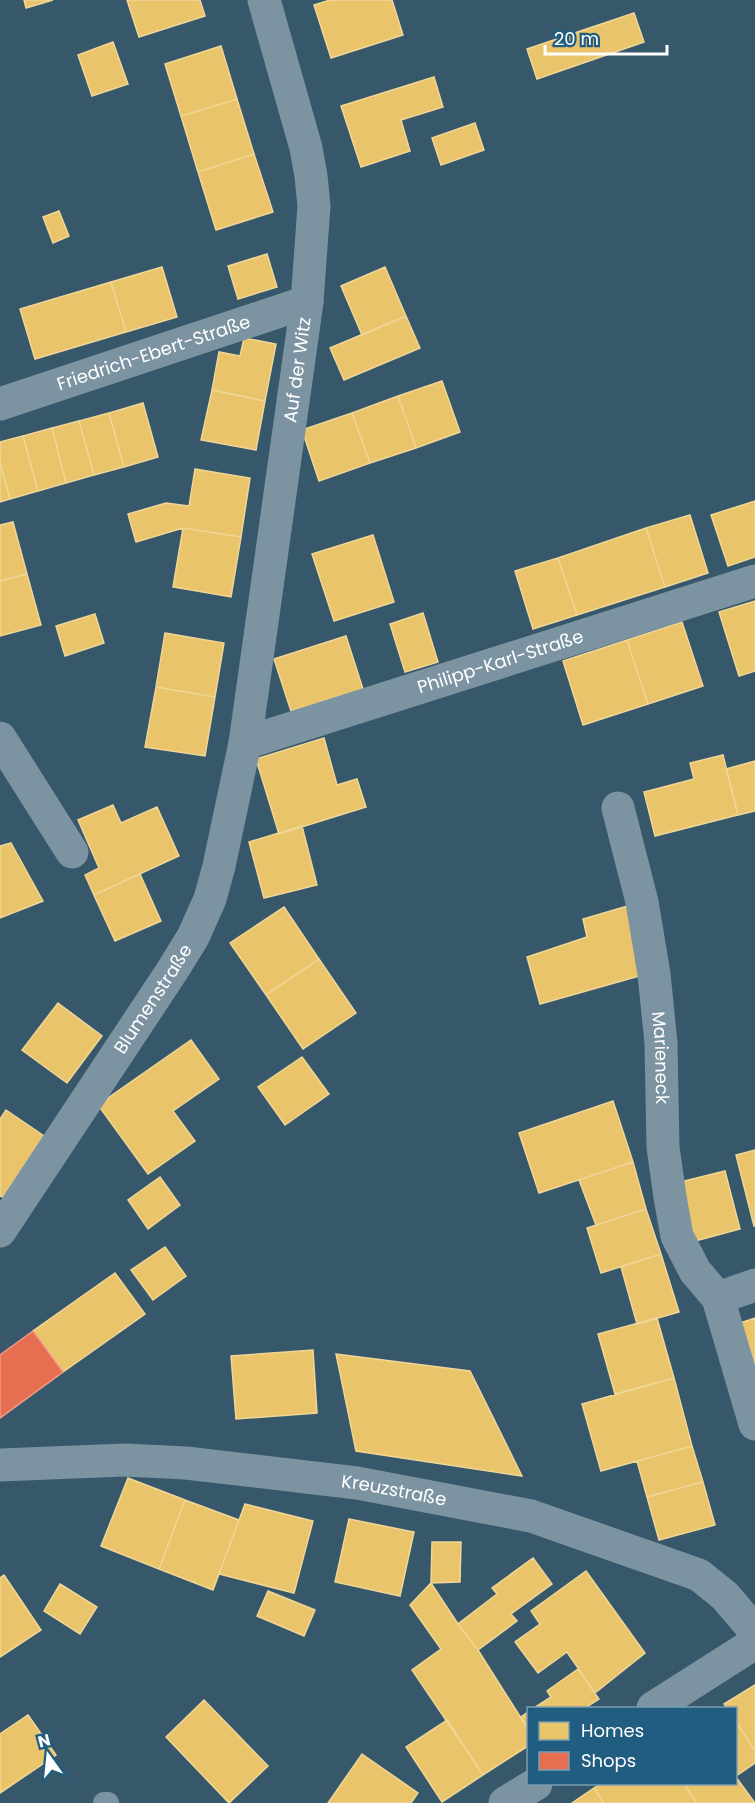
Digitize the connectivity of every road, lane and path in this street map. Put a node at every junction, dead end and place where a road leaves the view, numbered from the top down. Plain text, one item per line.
1 (264, 0) edge
2 (307, 302) junction
3 (0, 405) edge
4 (755, 581) edge
5 (0, 738) edge
6 (245, 742) junction
7 (618, 808) dead end
8 (72, 852) dead end
9 (0, 1231) edge
10 (755, 1286) edge
11 (718, 1298) junction
12 (755, 1424) edge
13 (0, 1465) edge
14 (755, 1631) edge
15 (755, 1643) edge
16 (655, 1707) edge
17 (534, 1785) edge
18 (505, 1803) edge

1 - 2 street, Auf der Witz
2 - 3 street, Friedrich-Ebert-Straße
2 - 6 street, Auf der Witz
4 - 6 street, Philipp-Karl-Straße
5 - 8 street
6 - 9 street, Blumenstraße
7 - 11 street, Marieneck
10 - 11 street
11 - 12 street, Marieneck
13 - 14 street, Kreuzstraße
15 - 16 street
17 - 18 street

